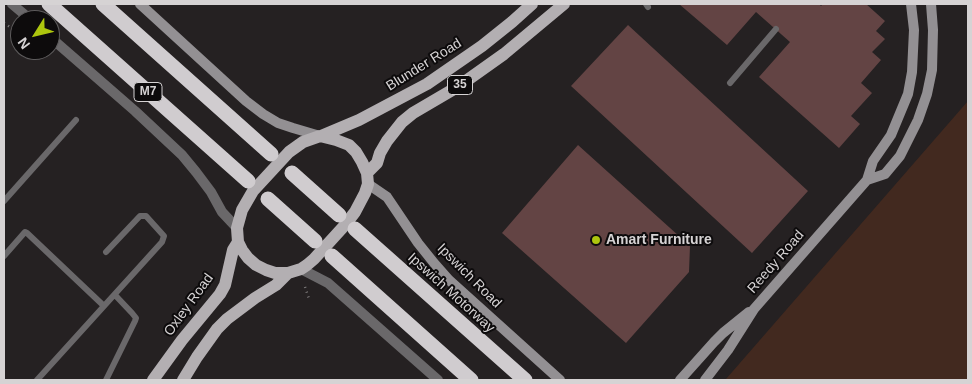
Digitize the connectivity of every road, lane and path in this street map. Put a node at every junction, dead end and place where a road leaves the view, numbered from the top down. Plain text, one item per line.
1 (49, 4) edge
2 (103, 4) edge
3 (140, 4) edge
4 (532, 4) edge
5 (564, 4) edge
6 (910, 4) edge
7 (930, 4) edge
8 (776, 30) dead end
9 (60, 46) edge
10 (730, 83) dead end
11 (76, 120) dead end
12 (320, 136) junction
13 (272, 154) dead end
14 (292, 172) dead end
15 (367, 178) junction
16 (867, 180) junction
17 (248, 181) dead end
18 (268, 200) dead end
19 (4, 201) edge
20 (339, 215) dead end
21 (237, 228) junction
22 (355, 229) dead end
23 (315, 241) dead end
24 (238, 242) junction
25 (106, 252) dead end
26 (4, 256) edge
27 (332, 256) dead end
28 (301, 269) junction
29 (288, 273) junction
30 (305, 287) dead end
31 (115, 295) junction
32 (309, 299) dead end
33 (104, 306) junction
34 (754, 309) junction
35 (714, 369) junction
36 (38, 380) edge
37 (106, 380) edge
38 (153, 380) edge
39 (183, 380) edge
40 (438, 380) edge
41 (471, 380) edge
42 (525, 380) edge
43 (560, 380) edge
44 (680, 380) edge
45 (705, 380) edge
46 (710, 380) edge

1 - 17 highway, M7
2 - 13 highway, M7
3 - 12 main road
4 - 12 main road, Blunder Road / 35
5 - 15 main road, 35
6 - 16 main road, Reedy Road
7 - 16 main road, Reedy Road
8 - 10 lane
9 - 21 street
11 - 19 lane
12 - 15 main road
12 - 21 main road, 35
14 - 20 highway
15 - 28 main road, 35
15 - 43 main road, Ipswich Road
16 - 34 main road, Reedy Road
18 - 23 highway
21 - 24 main road, 35
22 - 42 highway, Ipswich Motorway
24 - 29 main road
24 - 38 main road, Oxley Road / 35
25 - 31 lane
26 - 33 lane
27 - 41 highway
28 - 29 main road, 35
28 - 40 street
29 - 39 main road, 35
30 - 32 path
31 - 33 lane
31 - 37 lane
33 - 36 lane
34 - 35 main road, Reedy Road
34 - 44 main road
35 - 45 main road, Reedy Road
35 - 46 street, Reedy Road

